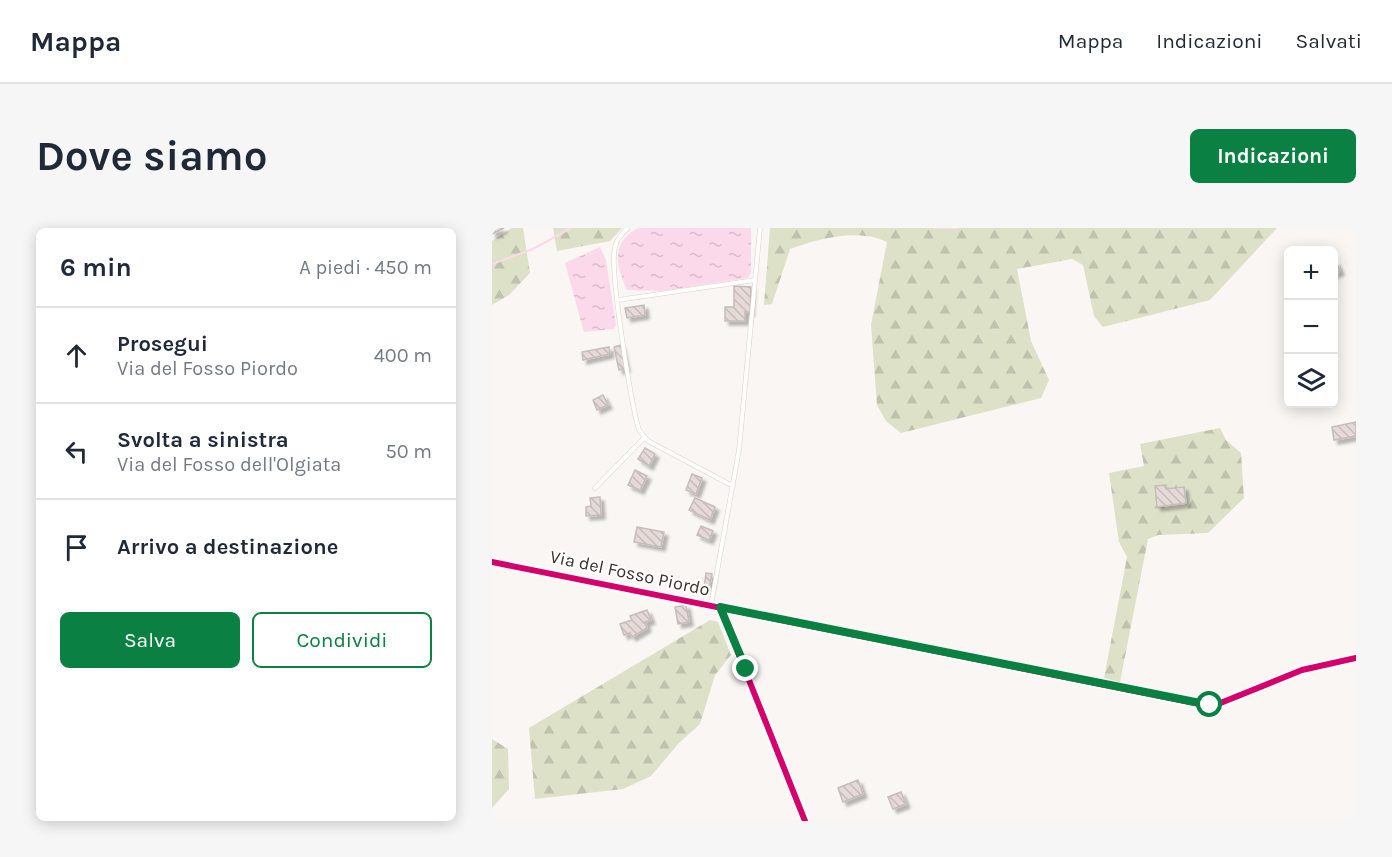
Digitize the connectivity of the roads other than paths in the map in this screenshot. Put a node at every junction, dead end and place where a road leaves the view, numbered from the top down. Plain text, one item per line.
1 (628, 228) edge
2 (760, 228) edge
3 (755, 280) junction
4 (618, 300) junction
5 (644, 438) junction
6 (733, 486) junction
7 (595, 488) dead end
8 (492, 562) edge
9 (711, 605) junction
10 (720, 607) junction
11 (1356, 658) edge
12 (805, 821) edge

1 - 4 lane
2 - 3 lane
3 - 4 lane
3 - 6 lane
4 - 5 lane
5 - 6 lane
5 - 7 lane
6 - 9 lane
8 - 9 street, Via del Fosso Piordo
9 - 10 street, Via del Fosso Piordo
10 - 11 street, Via del Fosso Piordo
10 - 12 street

